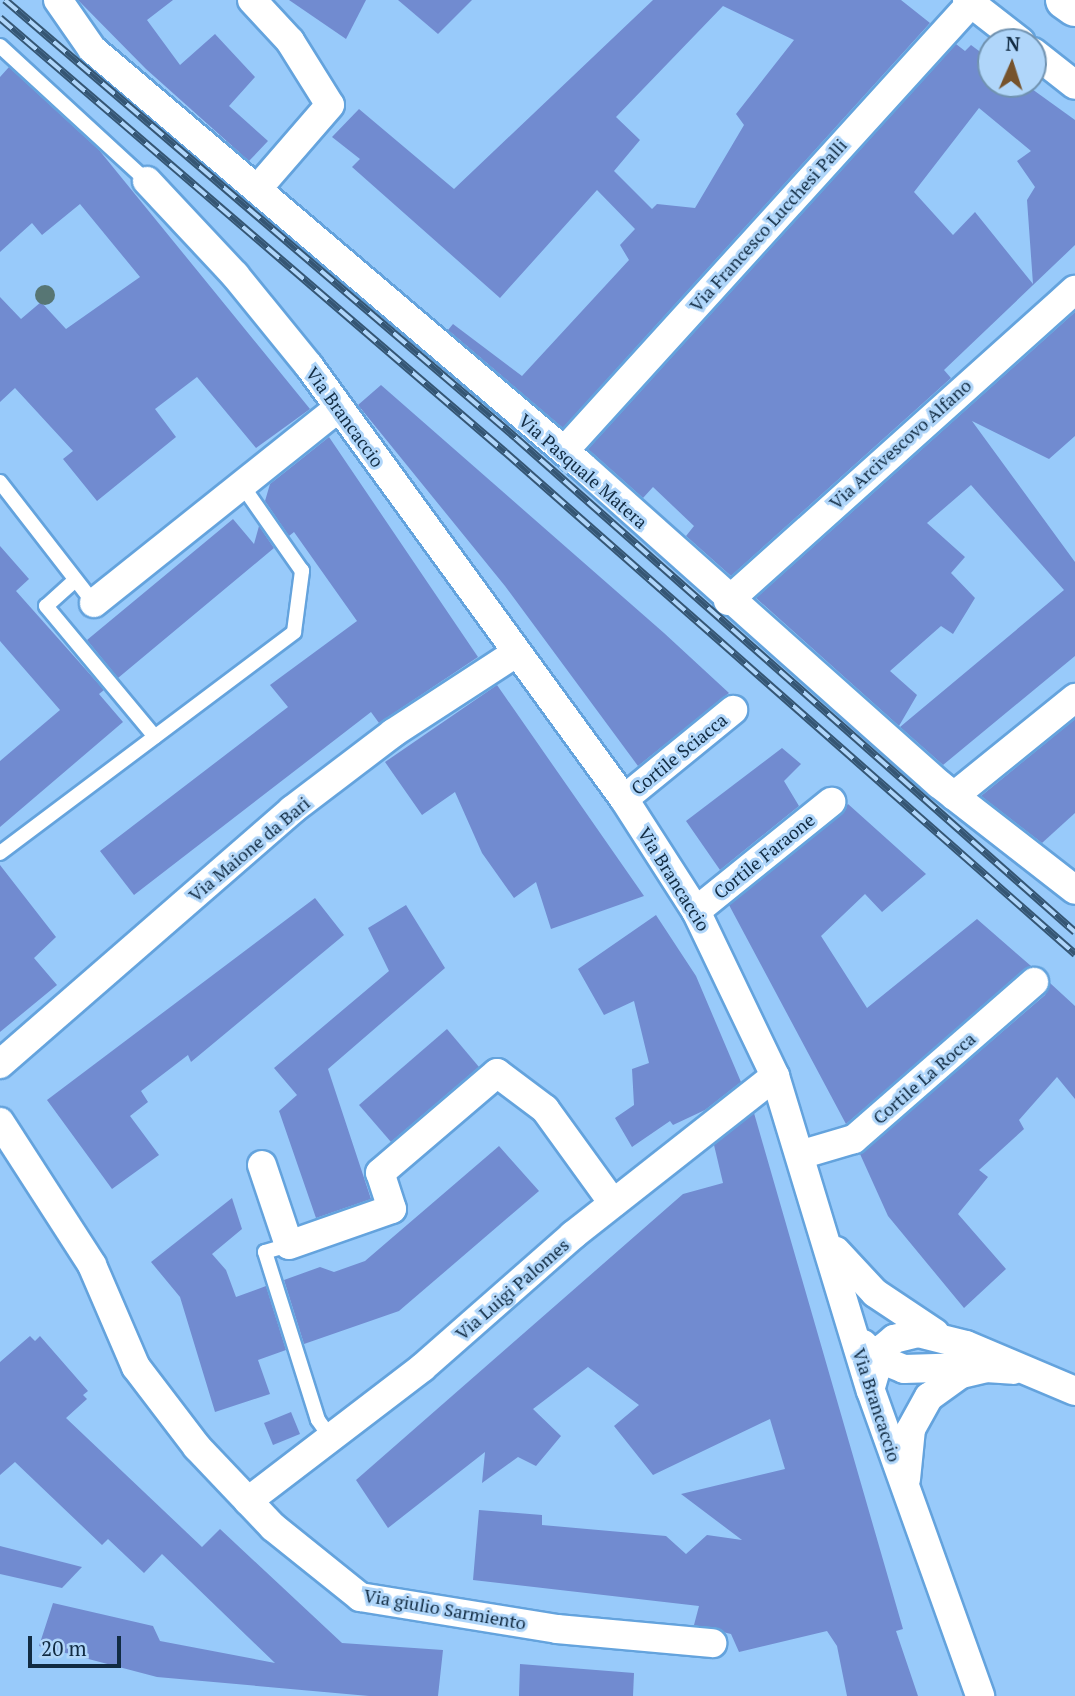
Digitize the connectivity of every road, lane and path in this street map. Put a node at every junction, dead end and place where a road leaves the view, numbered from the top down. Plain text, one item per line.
1 (58, 0) edge
2 (251, 0) edge
3 (1065, 0) edge
4 (970, 1) edge
5 (1075, 7) edge
6 (1004, 28) edge
7 (0, 46) edge
8 (1047, 63) edge
9 (1075, 85) edge
10 (147, 181) joint
11 (258, 187) junction
12 (1075, 290) edge
13 (338, 408) junction
14 (564, 451) junction
15 (0, 482) edge
16 (242, 485) junction
17 (73, 582) junction
18 (728, 601) junction
19 (94, 603) joint
20 (514, 654) junction
21 (1075, 698) edge
22 (733, 710) dead end
23 (155, 737) junction
24 (954, 796) junction
25 (624, 799) junction
26 (831, 802) dead end
27 (0, 853) edge
28 (1069, 875) edge
29 (696, 911) junction
30 (1034, 982) dead end
31 (0, 1064) edge
32 (775, 1076) junction
33 (0, 1122) edge
34 (803, 1154) junction
35 (262, 1165) dead end
36 (613, 1203) junction
37 (823, 1228) junction
38 (289, 1245) junction
39 (852, 1327) junction
40 (934, 1333) junction
41 (877, 1357) junction
42 (986, 1368) junction
43 (1036, 1375) junction
44 (871, 1391) junction
45 (1075, 1391) edge
46 (331, 1438) junction
47 (905, 1494) junction
48 (248, 1501) junction
49 (712, 1643) dead end
50 (980, 1696) edge

1 - 11 street, Via Pasquale Matera
2 - 11 street
3 - 5 street
4 - 6 street
4 - 14 street, Via Francesco Lucchesi Palli
7 - 10 lane
8 - 9 street
10 - 13 street, Via Brancaccio
11 - 14 street, Via Pasquale Matera
12 - 18 street, Via Arcivescovo Alfano
13 - 16 street
13 - 20 street, Via Brancaccio
14 - 18 street, Via Pasquale Matera
15 - 17 lane
16 - 19 street
16 - 23 lane
17 - 19 lane
17 - 23 lane
18 - 24 street, Via Pasquale Matera
20 - 25 street, Via Brancaccio
20 - 31 street, Via Maione da Bari
21 - 24 street
22 - 25 street, Cortile Sciacca
23 - 27 lane
24 - 28 street, Via Pasquale Matera
25 - 29 street, Via Brancaccio
26 - 29 street, Cortile Faraone
29 - 32 street, Via Brancaccio
30 - 34 street, Cortile La Rocca
32 - 34 street, Via Brancaccio
32 - 36 street, Via Luigi Palomes
33 - 48 street, Via giulio Sarmiento
34 - 37 street, Via Brancaccio
35 - 38 street
36 - 38 street
36 - 46 street, Via Luigi Palomes
37 - 39 street, Via Brancaccio
37 - 40 street
38 - 46 lane
39 - 41 street
39 - 44 street, Via Brancaccio
40 - 41 street
40 - 43 street
41 - 42 street
41 - 44 street
42 - 43 street
42 - 47 street
43 - 45 street
44 - 47 street, Via Brancaccio
46 - 48 street, Via Luigi Palomes
47 - 50 street, Via Brancaccio
48 - 49 street, Via giulio Sarmiento

